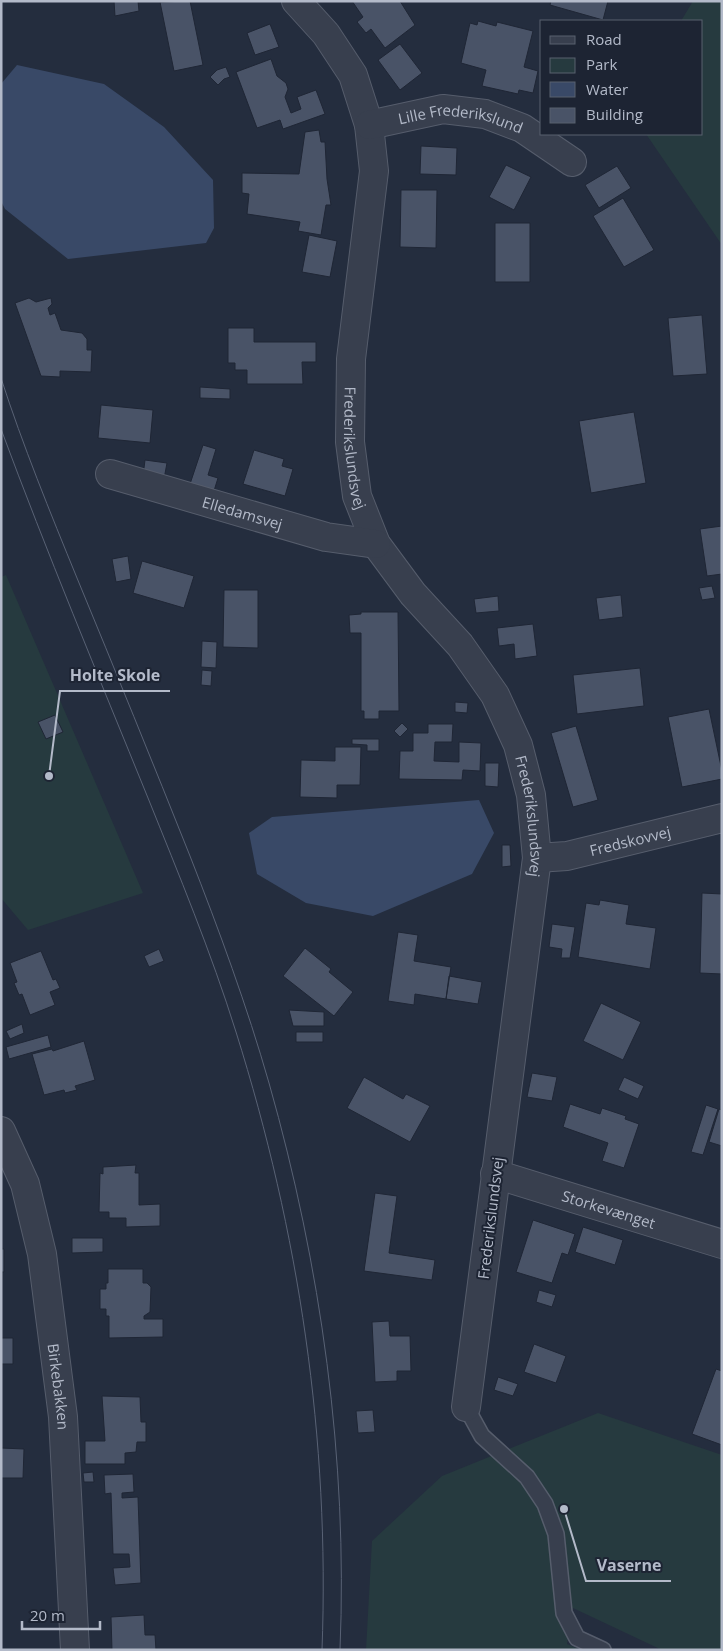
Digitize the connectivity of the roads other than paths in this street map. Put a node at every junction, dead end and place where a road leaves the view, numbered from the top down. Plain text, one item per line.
1 (296, 1) edge
2 (369, 125) junction
3 (572, 162) dead end
4 (110, 474) dead end
5 (376, 544) junction
6 (722, 818) edge
7 (537, 858) junction
8 (1, 1130) edge
9 (495, 1174) junction
10 (722, 1244) edge
11 (466, 1406) joint
12 (75, 1650) edge
13 (603, 1650) edge

1 - 2 street, Frederikslundsvej
2 - 3 street, Lille Frederikslund
2 - 5 street, Frederikslundsvej
4 - 5 street, Elledamsvej
5 - 7 street, Frederikslundsvej
6 - 7 street, Fredskovvej
7 - 9 street, Frederikslundsvej
8 - 12 street, Birkebakken
9 - 10 street, Storkevænget
9 - 11 street, Frederikslundsvej
11 - 13 lane, Frederikslundsvej

